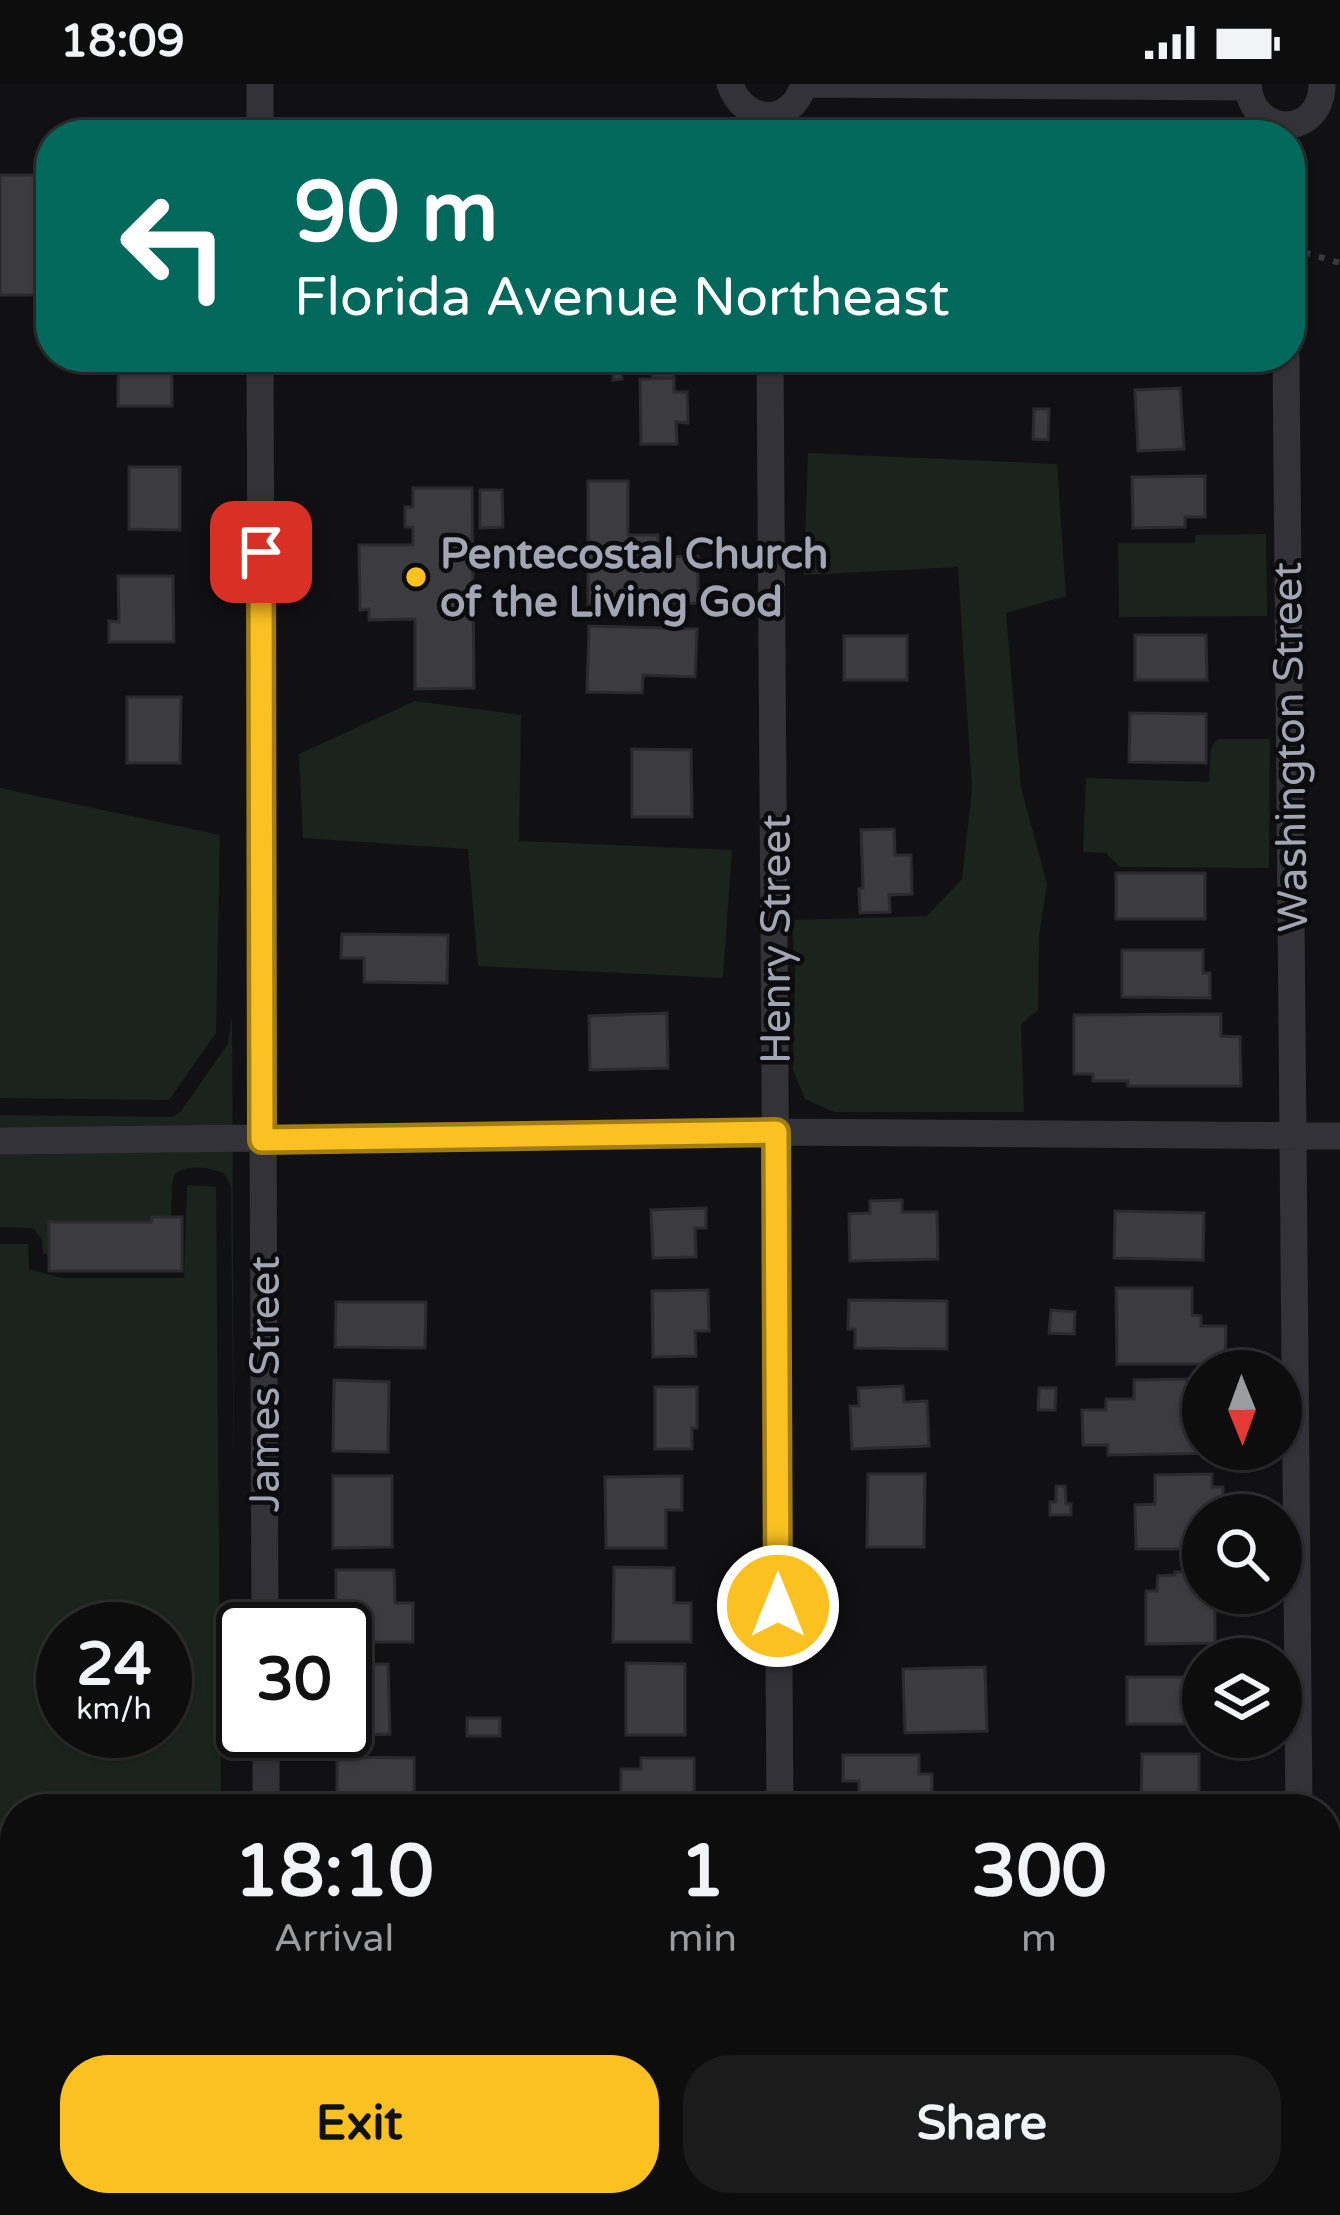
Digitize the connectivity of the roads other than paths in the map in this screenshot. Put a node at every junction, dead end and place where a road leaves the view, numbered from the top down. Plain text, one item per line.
1 (260, 84) edge
2 (730, 84) edge
3 (804, 84) edge
4 (1322, 84) edge
5 (1248, 86) edge
6 (260, 120) edge
7 (760, 120) edge
8 (774, 120) edge
9 (1267, 120) edge
10 (1304, 120) edge
11 (260, 372) edge
12 (770, 372) edge
13 (1286, 372) edge
14 (776, 1132) junction
15 (1292, 1136) junction
16 (1340, 1136) edge
17 (262, 1140) junction
18 (0, 1141) edge
19 (265, 1602) edge
20 (266, 1758) edge
21 (266, 1794) edge
22 (780, 1794) edge
23 (1299, 1794) edge

1 - 6 street
2 - 7 street
3 - 5 street
3 - 8 street
4 - 10 street
5 - 9 street
11 - 17 street, James Street
12 - 14 street, Henry Street
13 - 15 street, Washington Street
14 - 15 street
14 - 17 street
14 - 22 street, Henry Street
15 - 16 street
15 - 23 street, Washington Street
17 - 18 street
17 - 19 street, James Street
20 - 21 street

